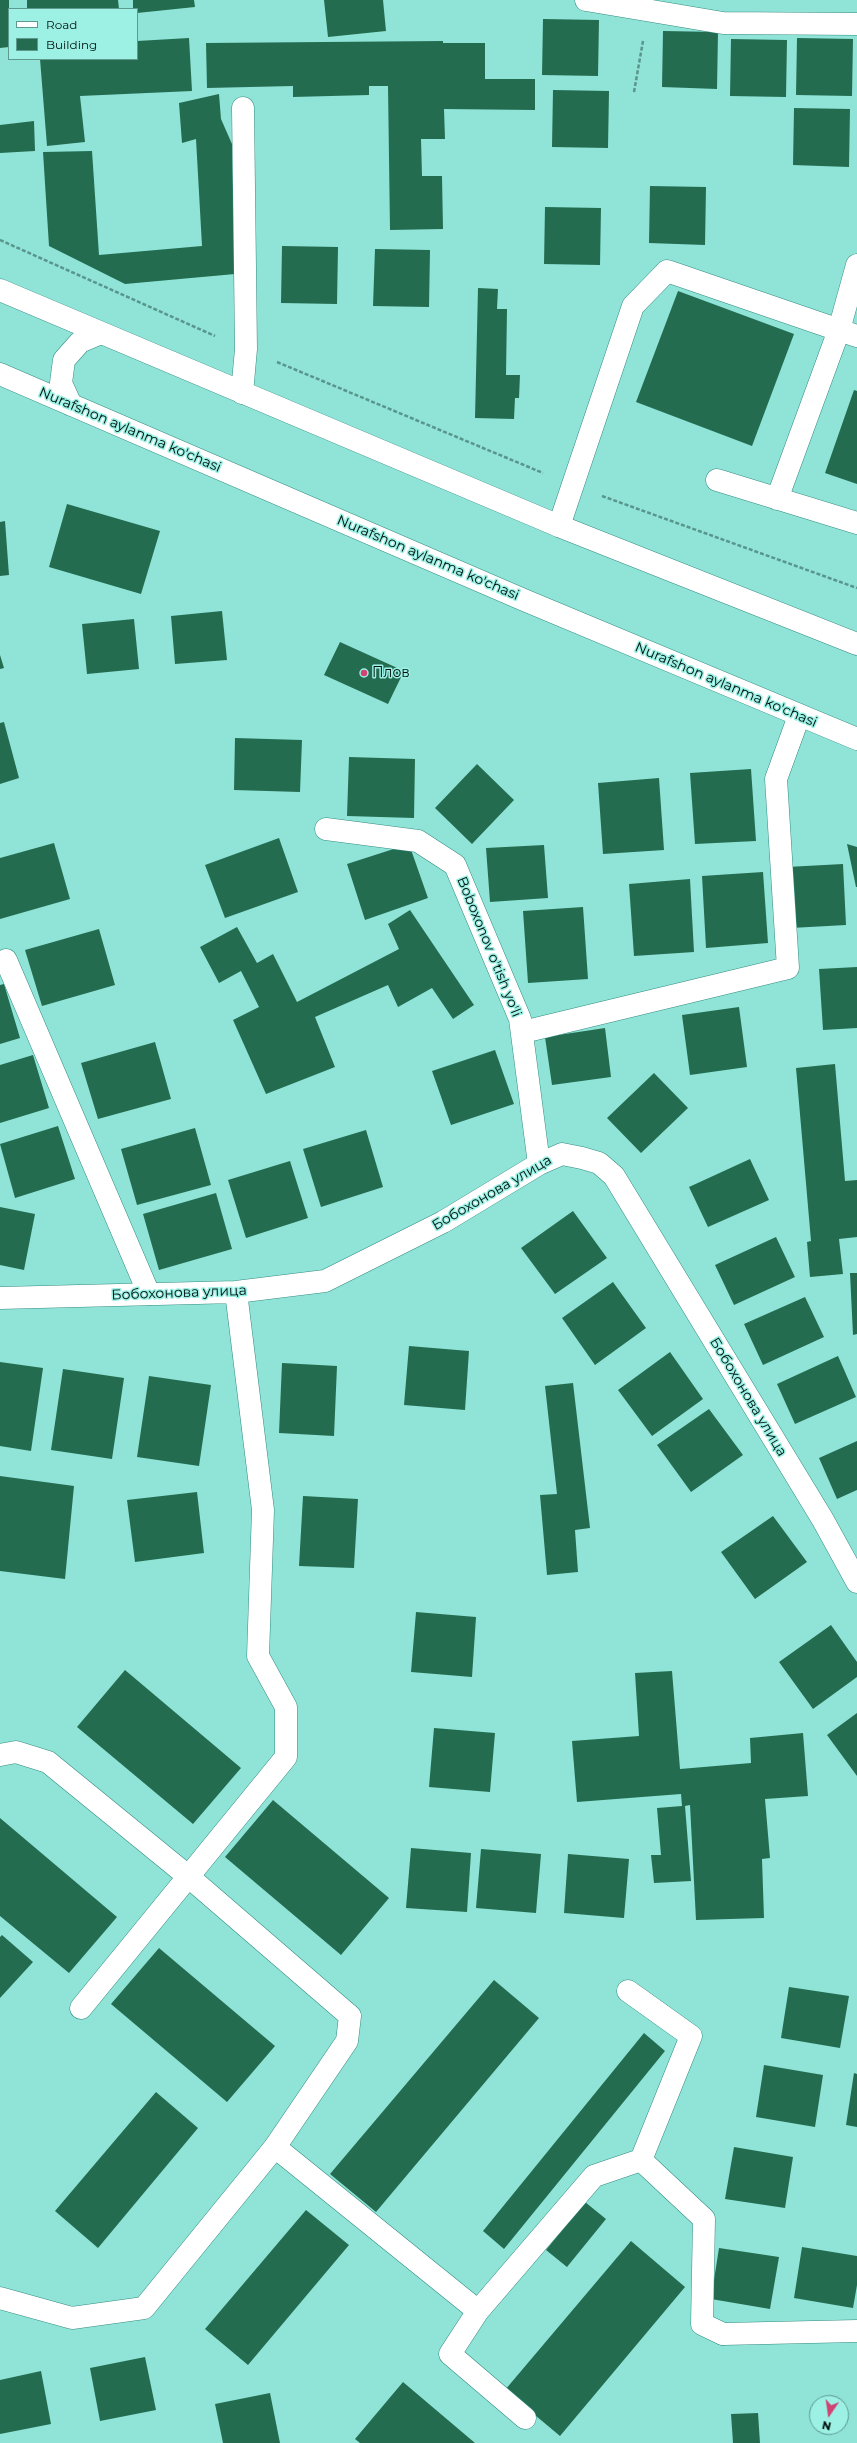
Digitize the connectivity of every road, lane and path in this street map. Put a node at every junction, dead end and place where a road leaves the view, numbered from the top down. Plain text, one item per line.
1 (586, 0) edge
2 (648, 11) junction
3 (857, 24) edge
4 (634, 92) dead end
5 (244, 108) dead end
6 (0, 240) edge
7 (857, 265) edge
8 (0, 290) edge
9 (101, 333) junction
10 (848, 333) edge
11 (246, 349) junction
12 (0, 374) edge
13 (242, 393) junction
14 (71, 405) junction
15 (717, 480) dead end
16 (572, 485) junction
17 (778, 499) junction
18 (857, 523) edge
19 (559, 526) junction
20 (857, 588) edge
21 (857, 644) edge
22 (799, 716) junction
23 (857, 740) edge
24 (326, 829) dead end
25 (6, 960) dead end
26 (523, 1032) junction
27 (539, 1164) junction
28 (236, 1292) junction
29 (149, 1294) junction
30 (0, 1298) edge
31 (857, 1582) edge
32 (0, 1754) edge
33 (189, 1877) junction
34 (628, 1991) dead end
35 (81, 2008) dead end
36 (275, 2147) junction
37 (640, 2160) junction
38 (0, 2298) edge
39 (478, 2311) junction
40 (857, 2331) edge
41 (525, 2418) dead end

1 - 2 street
2 - 3 street
2 - 4 path
5 - 11 street
6 - 11 path
7 - 10 street
8 - 9 street
9 - 13 street
9 - 14 street
10 - 16 street
10 - 17 street
11 - 13 street
11 - 16 path
12 - 14 street, Nurafshon aylanma ko'chasi
13 - 19 street
14 - 22 street, Nurafshon aylanma ko'chasi
15 - 17 street
16 - 19 street
16 - 20 path
17 - 18 street
19 - 21 street
22 - 23 street, Nurafshon aylanma ko'chasi
22 - 26 street
24 - 26 street, Boboxonov o'tish yo'li
25 - 29 street
26 - 27 street, Boboxonov o'tish yo'li
27 - 28 street, Бобохонова улица
27 - 31 street, Бобохонова улица
28 - 29 street, Бобохонова улица
28 - 33 street
29 - 30 street, Бобохонова улица
32 - 33 street
33 - 35 street
33 - 36 street
34 - 37 street
36 - 38 street
36 - 39 street
37 - 39 street
37 - 40 street
39 - 41 street

